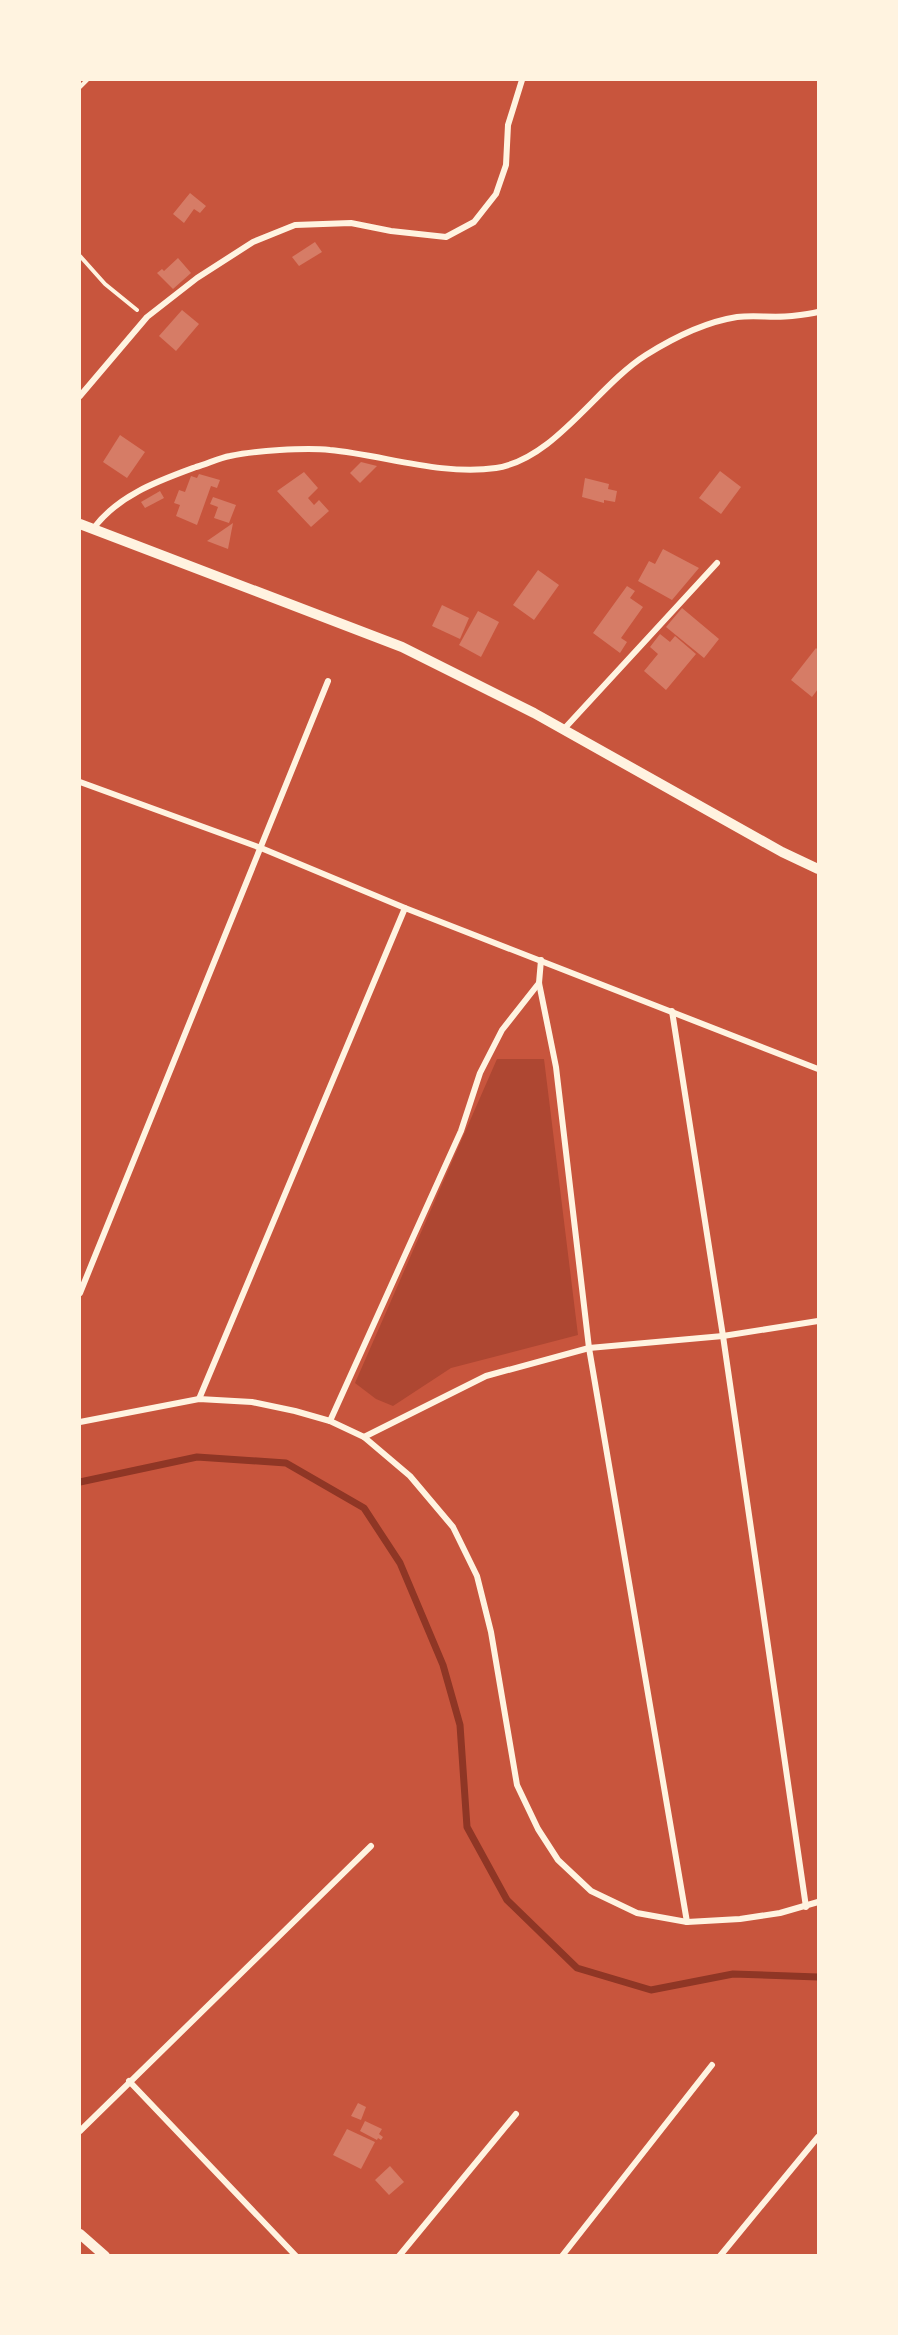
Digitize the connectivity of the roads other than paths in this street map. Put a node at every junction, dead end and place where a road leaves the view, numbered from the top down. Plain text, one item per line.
1 (522, 80) edge
2 (819, 312) edge
3 (80, 396) edge
4 (80, 524) edge
5 (93, 529) junction
6 (717, 563) dead end
7 (328, 681) dead end
8 (564, 729) junction
9 (80, 782) edge
10 (261, 848) junction
11 (819, 869) edge
12 (405, 908) junction
13 (541, 960) junction
14 (539, 983) junction
15 (672, 1011) junction
16 (819, 1069) edge
17 (80, 1293) edge
18 (819, 1321) edge
19 (723, 1336) junction
20 (589, 1348) junction
21 (199, 1399) junction
22 (330, 1421) junction
23 (80, 1422) edge
24 (364, 1437) junction
25 (371, 1846) dead end
26 (819, 1902) edge
27 (806, 1907) junction
28 (687, 1922) junction
29 (712, 2066) dead end
30 (129, 2081) junction
31 (516, 2114) dead end
32 (80, 2131) edge
33 (819, 2137) edge
34 (80, 2234) edge
35 (105, 2256) edge
36 (296, 2256) edge
37 (399, 2256) edge
38 (562, 2256) edge
39 (720, 2256) edge

1 - 3 street
2 - 5 street
4 - 5 street
5 - 8 street
6 - 8 street
7 - 10 street
8 - 11 street
9 - 10 street
10 - 12 street
10 - 17 street
12 - 13 street
12 - 21 street
13 - 14 street
13 - 15 street
14 - 20 street
14 - 22 street
15 - 16 street
15 - 19 street
18 - 19 street
19 - 20 street
19 - 27 street
20 - 24 street
20 - 28 street
21 - 22 street
21 - 23 street
22 - 24 street
24 - 28 street
25 - 30 street
26 - 27 street
27 - 28 street
29 - 38 street
30 - 32 street
30 - 36 street
31 - 37 street
33 - 39 street
34 - 35 street

